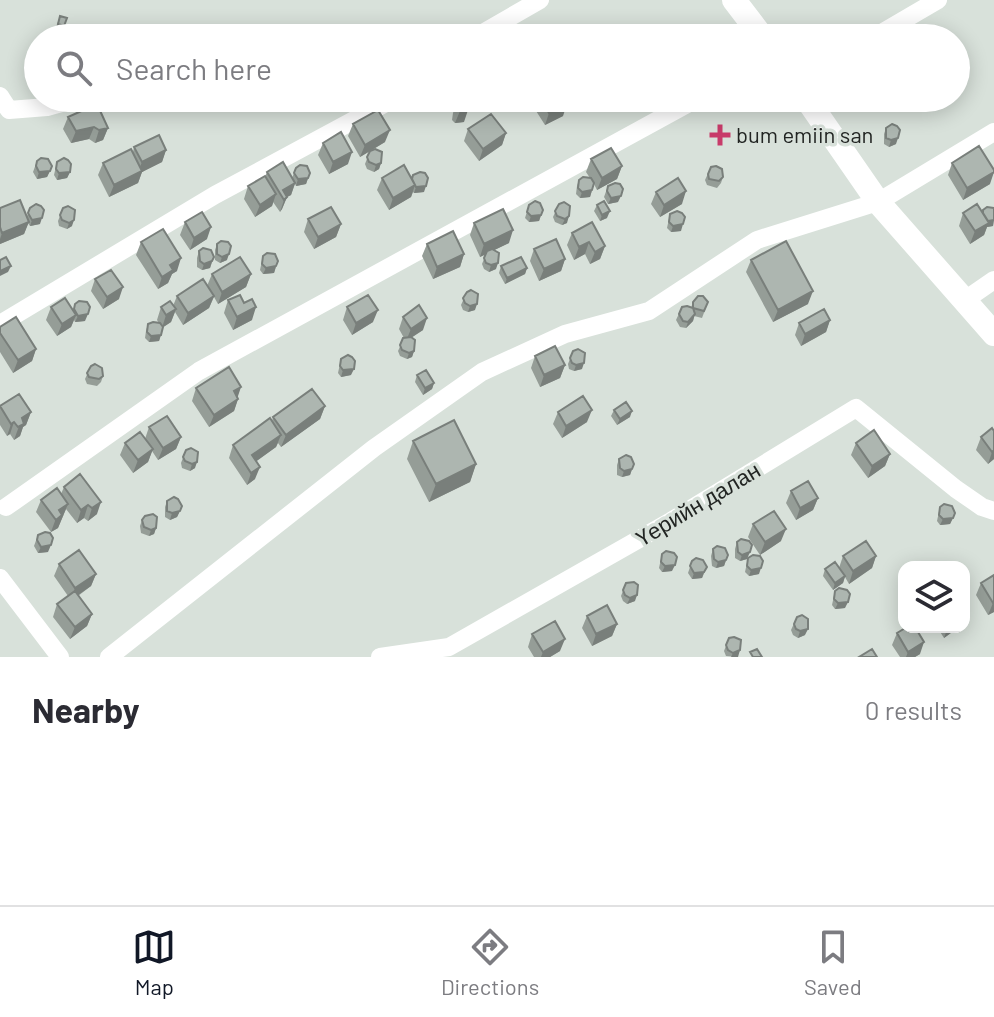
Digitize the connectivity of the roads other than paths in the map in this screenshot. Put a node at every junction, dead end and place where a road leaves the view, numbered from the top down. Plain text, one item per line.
1 (540, 0) edge
2 (734, 0) edge
3 (938, 0) edge
4 (498, 24) edge
5 (752, 24) edge
6 (897, 24) edge
7 (0, 96) edge
8 (24, 109) edge
9 (369, 112) edge
10 (672, 112) edge
11 (816, 112) edge
12 (994, 132) edge
13 (878, 202) junction
14 (994, 280) edge
15 (965, 300) junction
16 (0, 324) edge
17 (994, 334) edge
18 (6, 507) dead end
19 (994, 511) edge
20 (0, 578) edge
21 (60, 657) edge
22 (109, 657) edge
23 (380, 657) edge

1 - 4 street
2 - 5 street
3 - 6 street
7 - 8 street
9 - 16 street
10 - 18 street
11 - 13 street
12 - 13 street
13 - 15 street
13 - 22 street
14 - 15 street
15 - 17 street
19 - 23 street, Үерийн далан
20 - 21 street

